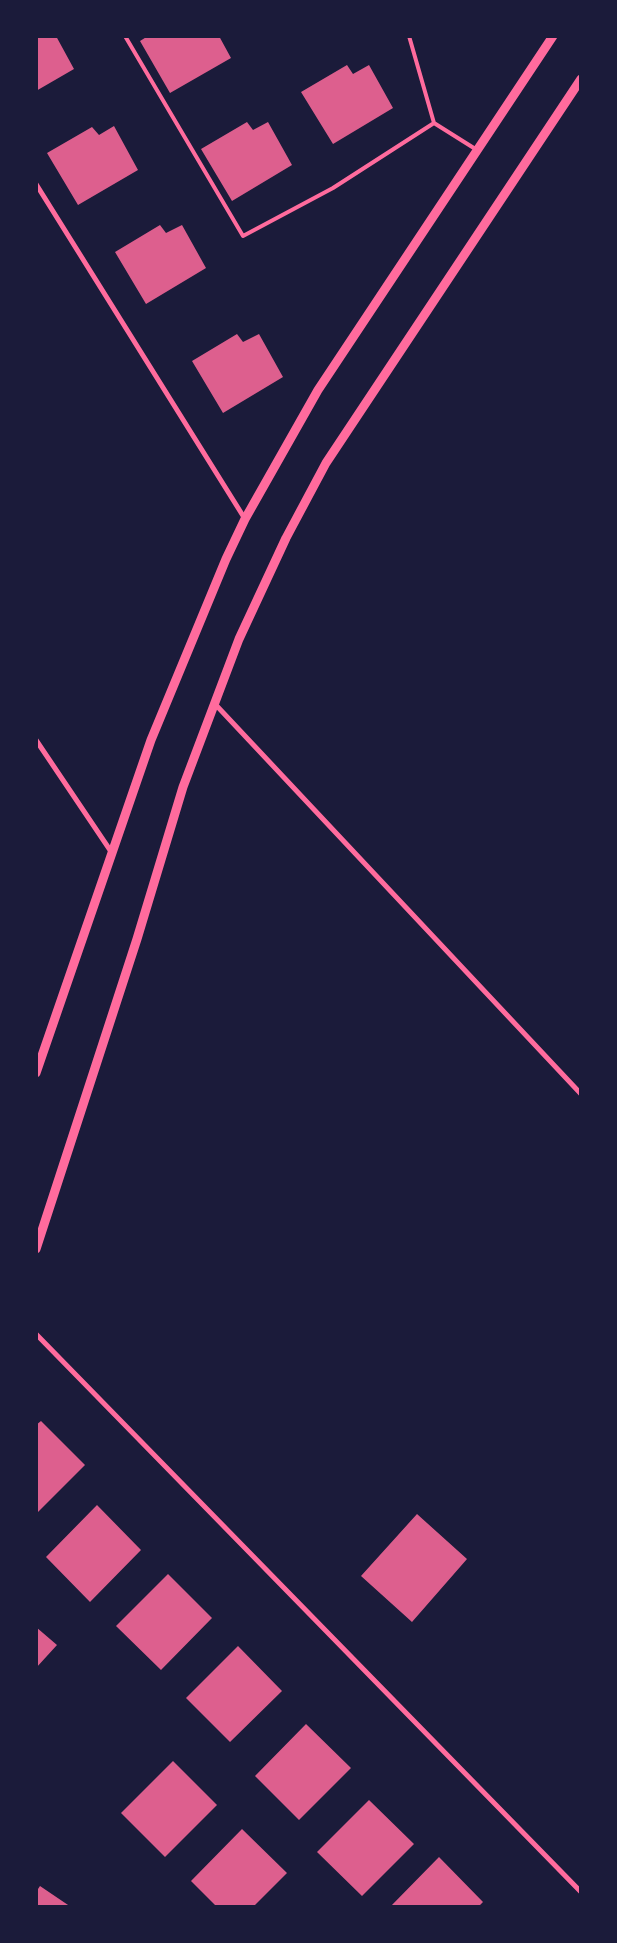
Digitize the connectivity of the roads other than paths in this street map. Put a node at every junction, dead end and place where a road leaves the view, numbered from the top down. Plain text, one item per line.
1 (125, 36) edge
2 (409, 36) edge
3 (553, 36) edge
4 (581, 79) edge
5 (434, 123) junction
6 (477, 150) junction
7 (36, 184) edge
8 (245, 519) junction
9 (215, 704) junction
10 (36, 740) edge
11 (112, 853) junction
12 (36, 1073) edge
13 (581, 1094) edge
14 (36, 1249) edge
15 (36, 1334) edge
16 (581, 1892) edge

1 - 5 lane
2 - 5 lane
3 - 6 street
4 - 9 street
5 - 6 lane
6 - 8 street
7 - 8 street
8 - 11 street
9 - 13 street
9 - 14 street
10 - 11 street
11 - 12 street
15 - 16 street

